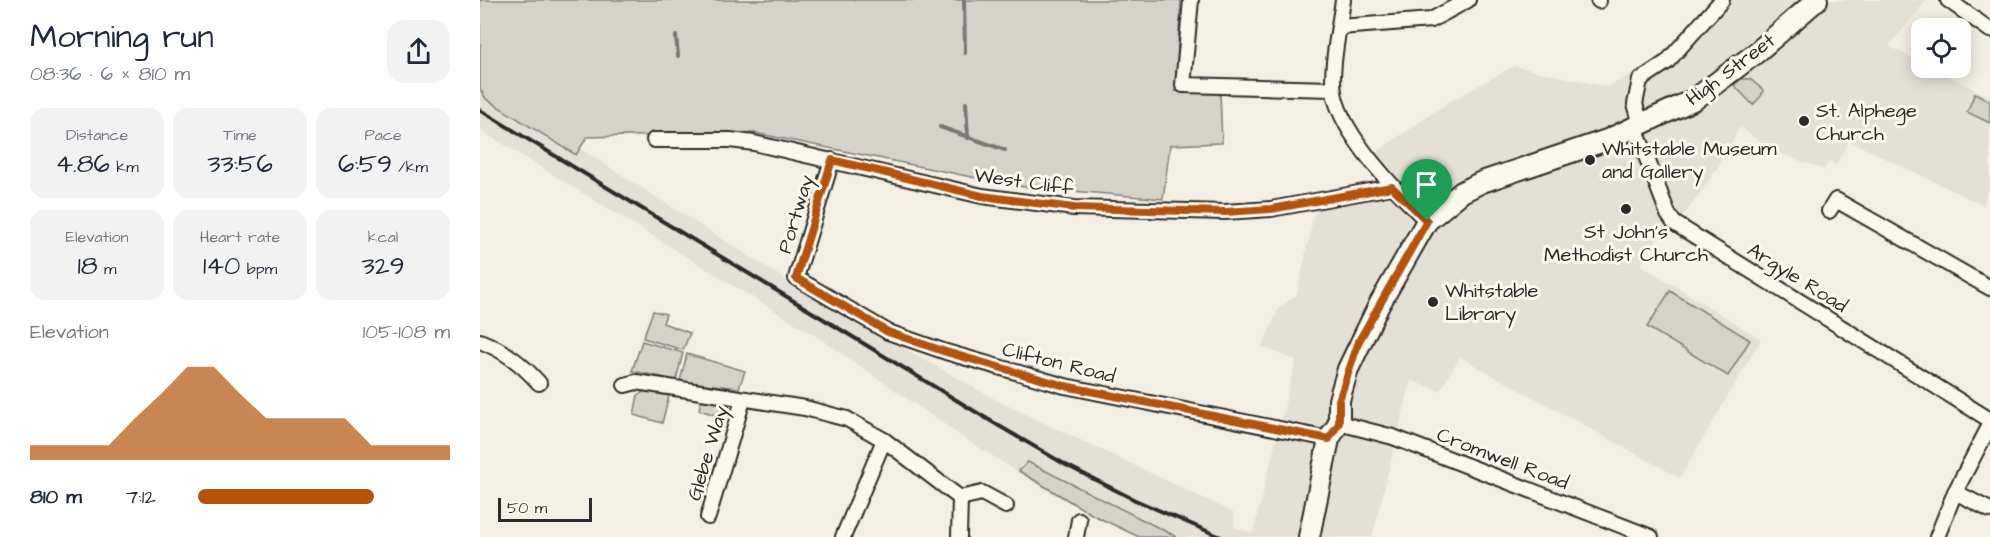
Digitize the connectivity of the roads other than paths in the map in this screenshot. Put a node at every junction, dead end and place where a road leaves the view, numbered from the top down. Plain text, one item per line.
1 (1191, 0) edge
2 (1343, 0) edge
3 (1468, 0) edge
4 (1722, 0) edge
5 (1817, 0) edge
6 (1948, 0) edge
7 (1340, 27) junction
8 (1990, 30) edge
9 (1333, 89) junction
10 (1638, 125) junction
11 (654, 140) dead end
12 (832, 160) junction
13 (1392, 187) junction
14 (1829, 211) dead end
15 (1427, 221) junction
16 (796, 278) joint
17 (1990, 288) edge
18 (480, 342) edge
19 (539, 383) dead end
20 (625, 385) dead end
21 (743, 400) junction
22 (1990, 420) edge
23 (1990, 425) edge
24 (1334, 431) junction
25 (884, 440) junction
26 (1955, 492) junction
27 (960, 498) junction
28 (1006, 506) dead end
29 (1990, 510) edge
30 (708, 517) dead end
31 (1079, 520) dead end
32 (843, 537) edge
33 (959, 537) edge
34 (1076, 537) edge
35 (1309, 537) edge
36 (1651, 537) edge
37 (1937, 537) edge

1 - 9 street
2 - 7 street
3 - 7 street
4 - 10 street, Argyle Road
5 - 10 main road, High Street
6 - 8 street
7 - 9 street
9 - 13 street
10 - 15 main road, High Street
10 - 22 street, Argyle Road
11 - 12 street, West Cliff
12 - 13 street, West Cliff
12 - 16 street, Portway
13 - 15 street
14 - 17 street
15 - 24 main road
16 - 24 street, Clifton Road
18 - 19 street
20 - 21 street, Glebe Way
21 - 25 street, Glebe Way
21 - 30 street, Glebe Way
23 - 26 street
24 - 35 main road
24 - 36 street, Cromwell Road
25 - 27 street, Glebe Way
25 - 32 street
26 - 29 street
26 - 37 street
27 - 28 street
27 - 33 street
31 - 34 street

